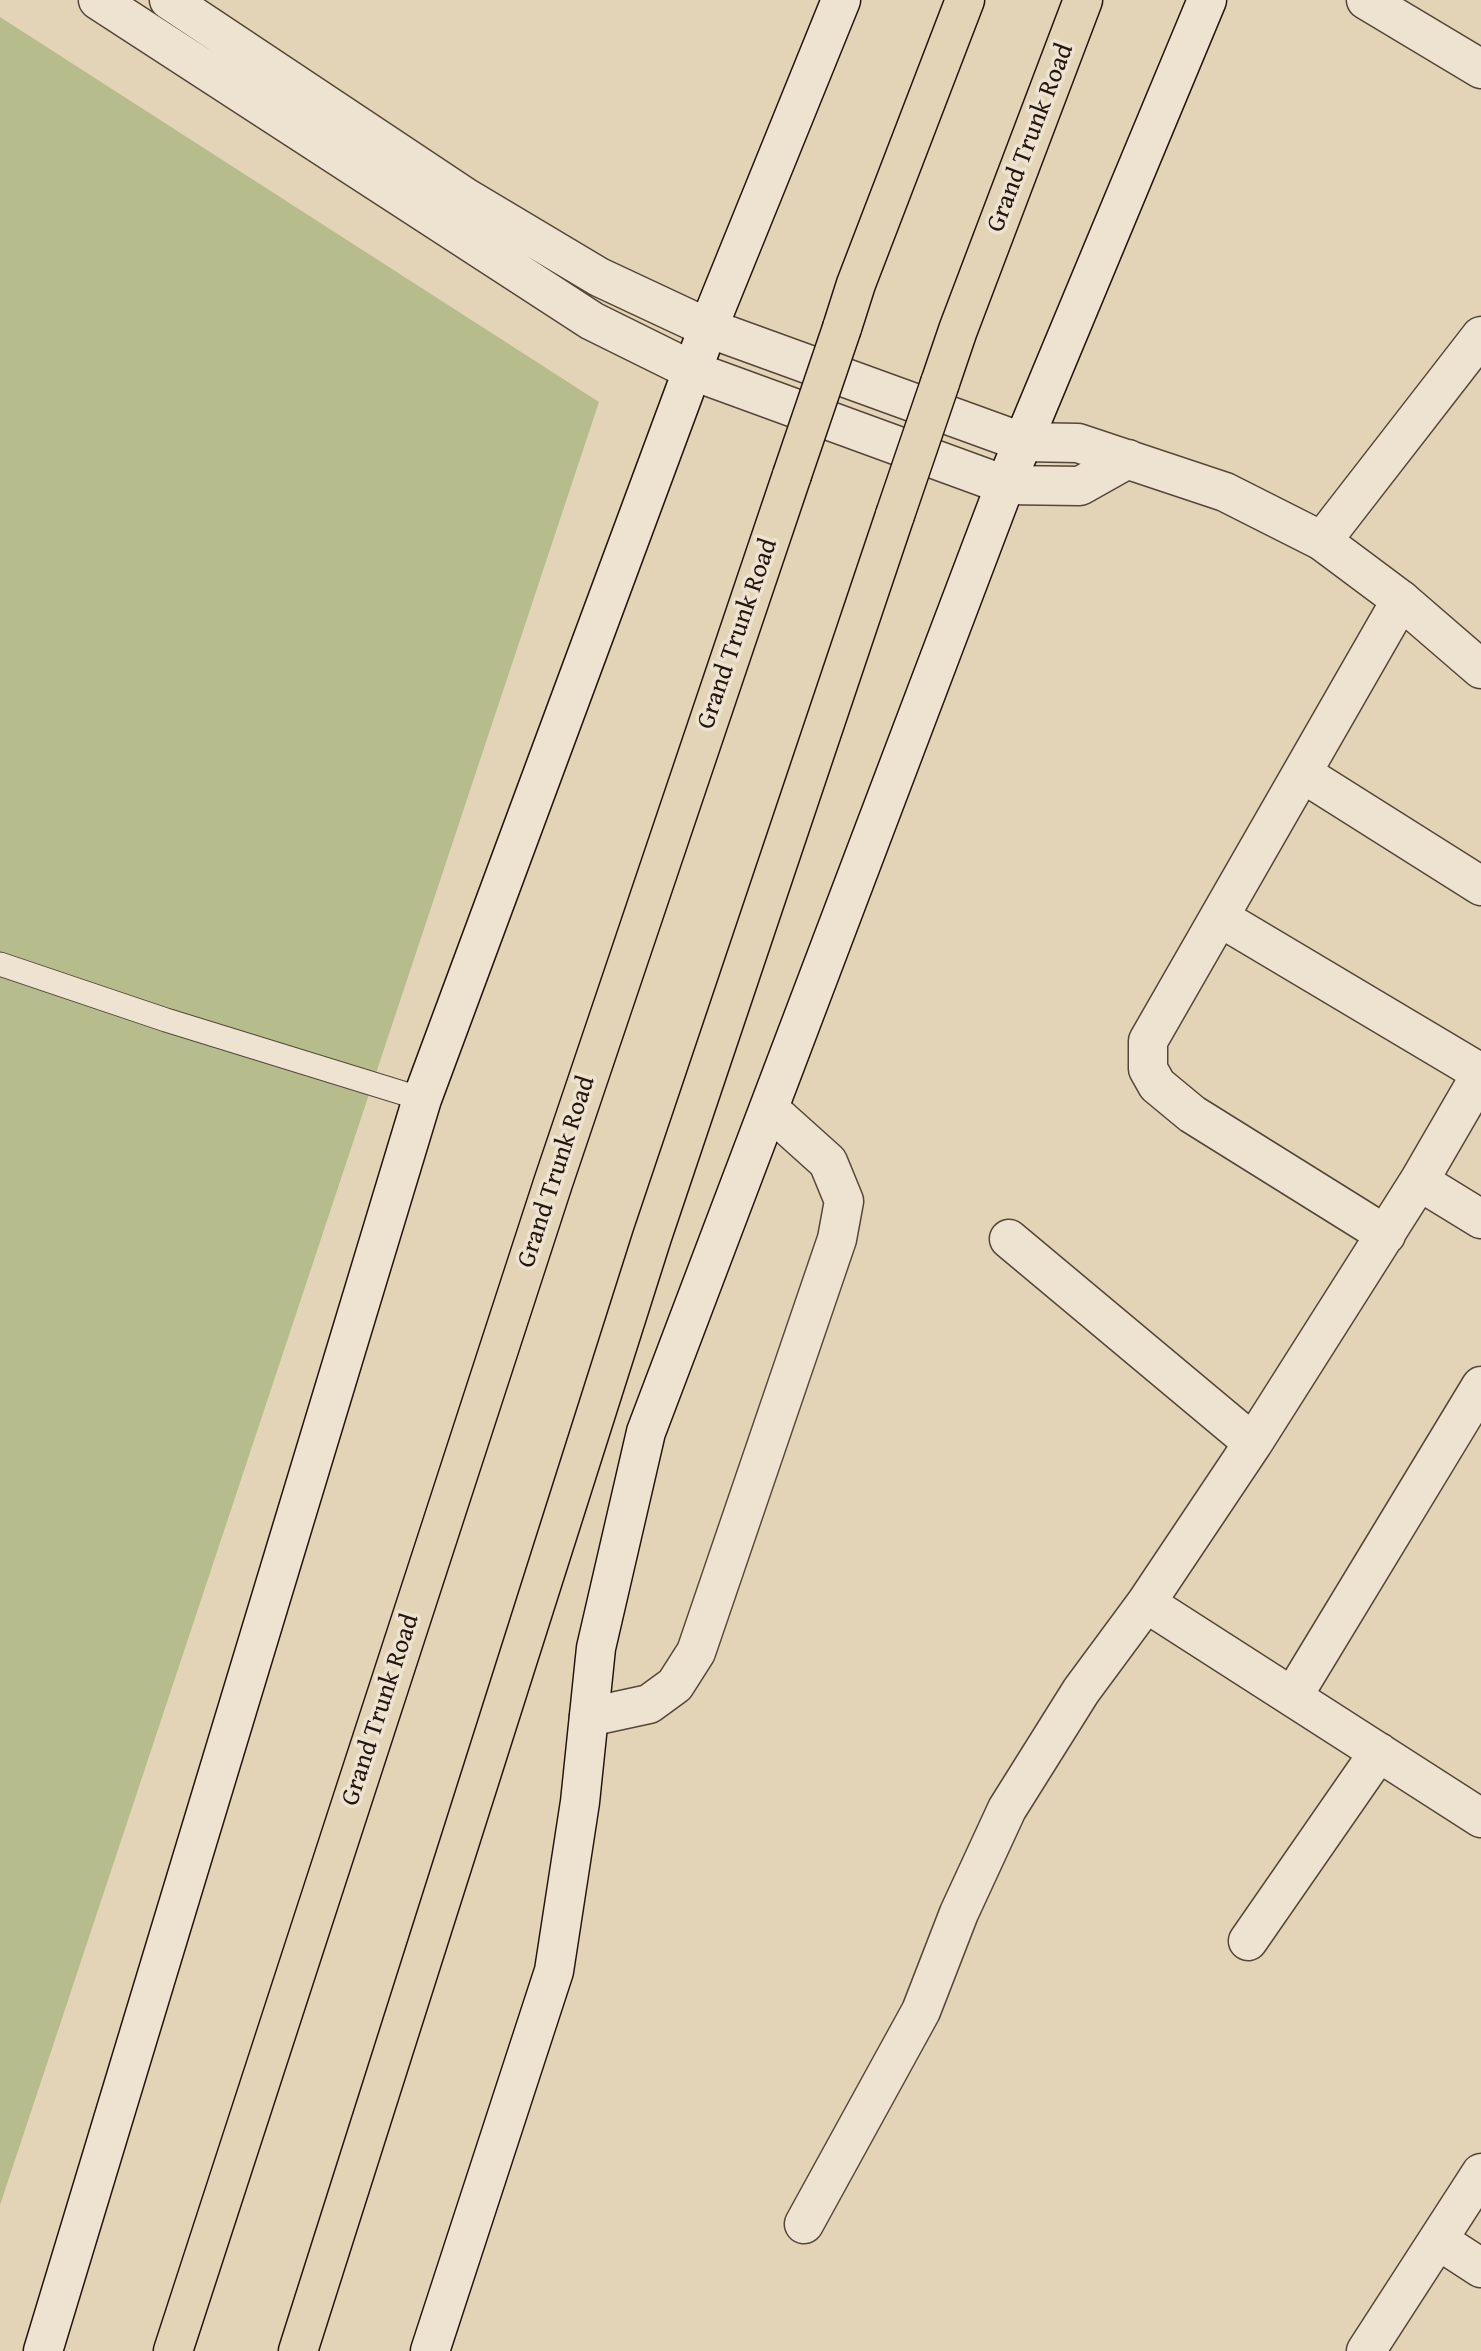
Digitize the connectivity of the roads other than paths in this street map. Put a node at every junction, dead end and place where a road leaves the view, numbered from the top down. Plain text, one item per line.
1 (98, 0) edge
2 (169, 0) edge
3 (841, 0) edge
4 (965, 0) edge
5 (1083, 0) edge
6 (1207, 0) edge
7 (1366, 0) edge
8 (1481, 69) edge
9 (708, 328) junction
10 (1481, 336) edge
11 (692, 371) junction
12 (1022, 442) junction
13 (1128, 460) junction
14 (1005, 485) junction
15 (1322, 541) junction
16 (1401, 600) junction
17 (1481, 669) edge
18 (1302, 773) junction
19 (1481, 886) edge
20 (1219, 917) junction
21 (0, 964) edge
22 (1481, 1073) edge
23 (422, 1100) junction
24 (769, 1109) junction
25 (1419, 1181) junction
26 (1481, 1219) edge
27 (1386, 1235) junction
28 (1009, 1239) dead end
29 (1481, 1386) edge
30 (1253, 1443) junction
31 (1146, 1603) junction
32 (1293, 1696) junction
33 (589, 1717) junction
34 (1379, 1752) junction
35 (1481, 1818) edge
36 (1248, 1941) dead end
37 (1481, 2173) edge
38 (804, 2224) dead end
39 (1438, 2240) junction
40 (1481, 2268) edge
41 (43, 2351) edge
42 (173, 2351) edge
43 (298, 2351) edge
44 (430, 2351) edge
45 (1366, 2351) edge

1 - 11 street
2 - 9 street
3 - 9 street
4 - 42 highway, Grand Trunk Road, bridge
5 - 43 highway, Grand Trunk Road, bridge
6 - 12 street
7 - 8 street
9 - 11 street
9 - 12 street
10 - 15 street
11 - 14 street
11 - 23 street
12 - 13 street
12 - 14 street
13 - 14 street
13 - 15 street
14 - 24 street
15 - 16 street
16 - 17 street
16 - 18 street
18 - 19 street
18 - 20 street
20 - 22 street
20 - 27 street
21 - 23 lane
22 - 25 street
23 - 41 street
24 - 33 street
24 - 33 street
25 - 26 street
25 - 27 street
27 - 30 street
28 - 30 street
29 - 32 street
30 - 31 street
31 - 32 street
31 - 38 street
32 - 34 street
33 - 44 street
34 - 35 street
34 - 36 street
37 - 39 street
39 - 40 street
39 - 45 street

